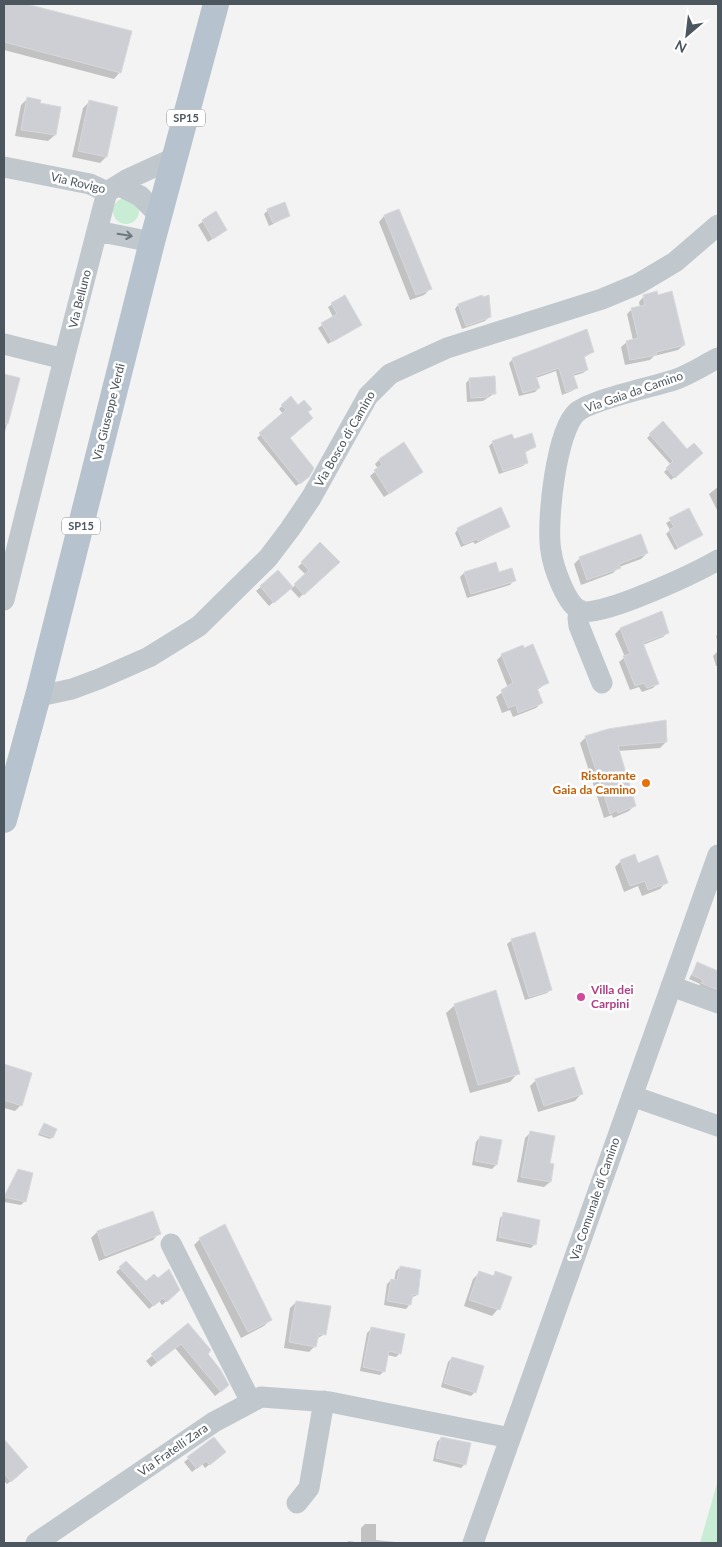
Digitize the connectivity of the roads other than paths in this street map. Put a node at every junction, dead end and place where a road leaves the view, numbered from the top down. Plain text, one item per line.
1 (216, 4) edge
2 (174, 158) junction
3 (4, 167) edge
4 (113, 189) junction
5 (159, 215) junction
6 (718, 226) edge
7 (97, 231) junction
8 (152, 242) junction
9 (4, 344) edge
10 (718, 358) edge
11 (64, 360) junction
12 (718, 560) edge
13 (4, 600) edge
14 (580, 610) junction
15 (602, 683) dead end
16 (39, 692) junction
17 (4, 820) edge
18 (718, 855) edge
19 (671, 986) junction
20 (718, 1003) edge
21 (632, 1096) junction
22 (718, 1126) edge
23 (171, 1244) dead end
24 (324, 1401) junction
25 (251, 1402) junction
26 (510, 1438) junction
27 (297, 1503) dead end
28 (36, 1543) edge
29 (473, 1543) edge

1 - 2 main road, Via Giuseppe Verdi / SP15
2 - 4 street, Via Rovigo
2 - 5 main road, Via Giuseppe Verdi / SP15
3 - 4 street, Via Rovigo
4 - 5 street
4 - 7 street, Via Belluno
5 - 8 main road, Via Giuseppe Verdi / SP15
6 - 16 street, Via Bosco di Camino
7 -> 8 street
7 - 11 street, Via Belluno
8 - 16 main road, Via Giuseppe Verdi / SP15
9 - 11 street
10 - 14 street, Via Gaia da Camino
11 - 13 street, Via Belluno
12 - 14 street
14 - 15 street
16 - 17 main road, Via Giuseppe Verdi / SP15
18 - 19 street, Via Comunale di Camino
19 - 20 street
19 - 21 street, Via Comunale di Camino
21 - 22 street
21 - 26 street, Via Comunale di Camino
23 - 25 street
24 - 25 street, Via Fratelli Zara
24 - 26 street, Via Fratelli Zara
24 - 27 street
25 - 28 street, Via Fratelli Zara
26 - 29 street, Via Comunale di Camino

